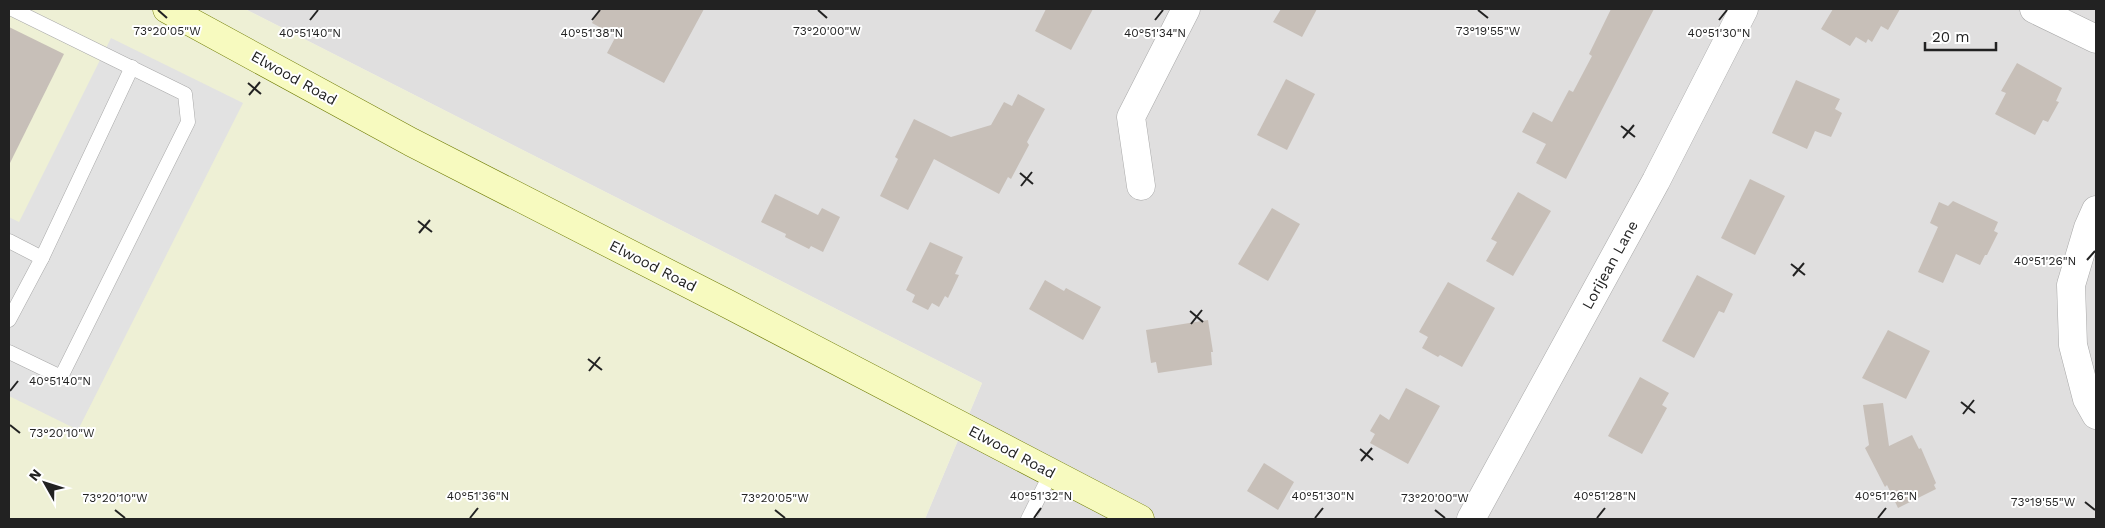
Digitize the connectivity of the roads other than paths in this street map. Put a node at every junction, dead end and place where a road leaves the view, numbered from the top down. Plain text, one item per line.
1 (12, 9) edge
2 (167, 9) edge
3 (1186, 9) edge
4 (1744, 9) edge
5 (2034, 9) edge
6 (198, 16) edge
7 (2096, 39) edge
8 (132, 67) junction
9 (1141, 186) dead end
10 (2096, 210) edge
11 (9, 241) edge
12 (42, 258) junction
13 (9, 320) edge
14 (9, 352) edge
15 (2096, 414) edge
16 (1051, 473) junction
17 (1028, 519) edge
18 (1140, 519) edge
19 (1472, 519) edge

1 - 8 lane
2 - 6 main road, Elwood Road
3 - 9 street
4 - 19 street, Lorijean Lane
5 - 7 street
6 - 16 main road, Elwood Road
8 - 12 lane
8 - 14 lane
10 - 15 street
11 - 12 lane
12 - 13 lane
16 - 17 lane
16 - 18 main road, Elwood Road

